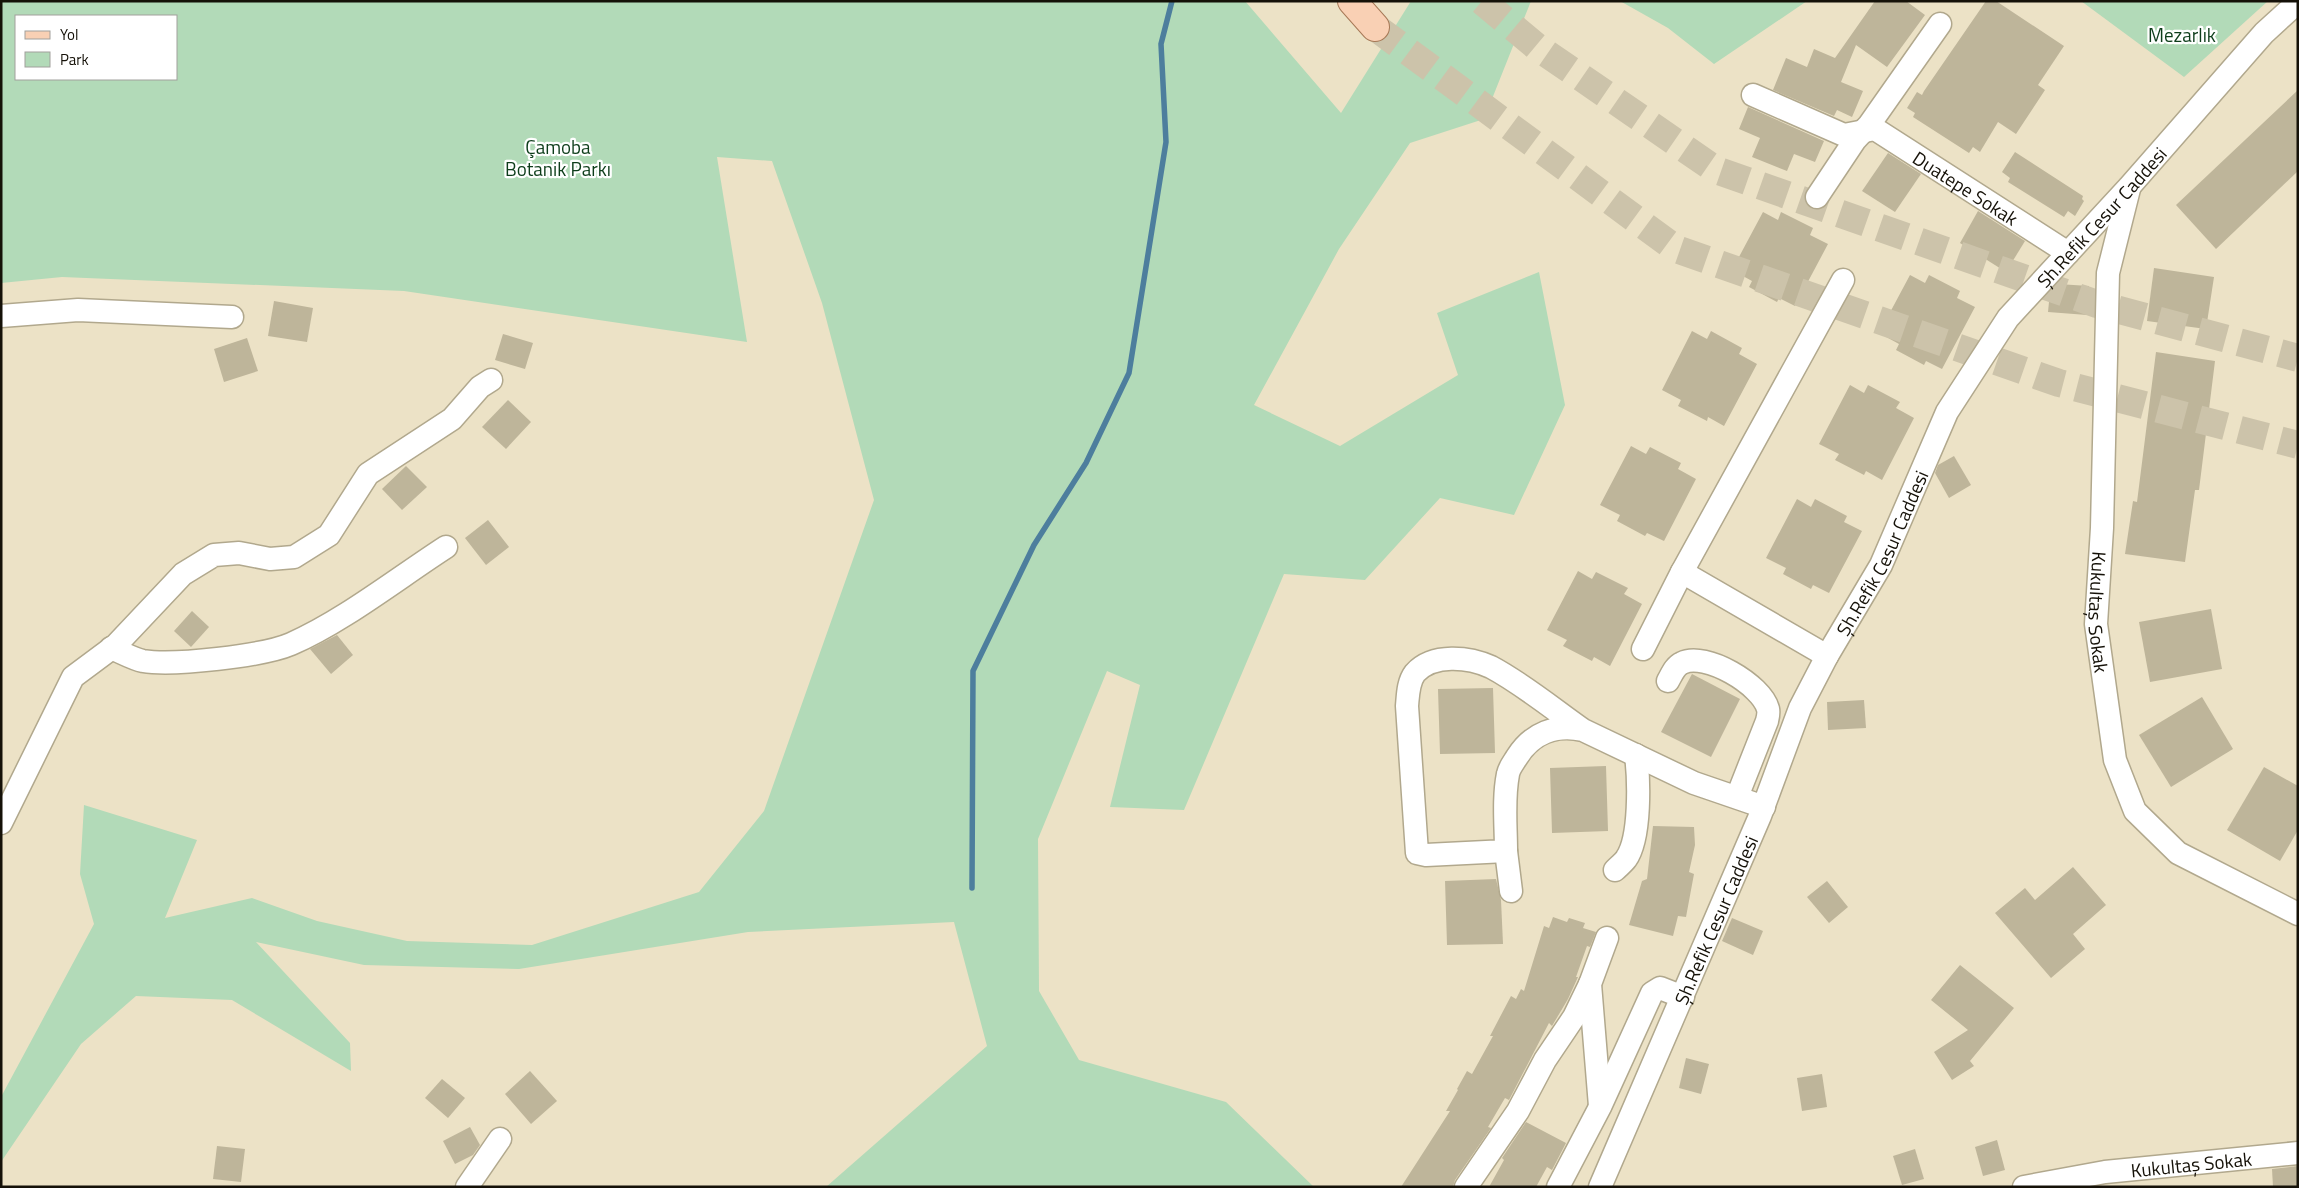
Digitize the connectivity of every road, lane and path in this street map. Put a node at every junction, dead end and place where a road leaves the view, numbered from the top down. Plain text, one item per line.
1 (1352, 1) edge
2 (2298, 2) edge
3 (1940, 24) dead end
4 (1375, 27) tunnel mouth
5 (1754, 95) dead end
6 (1862, 132) junction
7 (2129, 187) junction
8 (1817, 197) dead end
9 (2068, 253) junction
10 (1843, 280) dead end
11 (1, 316) edge
12 (232, 317) dead end
13 (491, 380) dead end
14 (446, 547) dead end
15 (1682, 572) junction
16 (111, 648) junction
17 (1643, 649) dead end
18 (1827, 656) junction
19 (1668, 681) dead end
20 (1583, 730) junction
21 (1636, 755) junction
22 (1736, 797) junction
23 (1764, 806) junction
24 (1, 823) edge
25 (1506, 851) junction
26 (1615, 870) dead end
27 (1511, 891) dead end
28 (2298, 914) edge
29 (1607, 938) dead end
30 (1590, 984) junction
31 (1683, 997) junction
32 (1600, 1107) junction
33 (500, 1139) dead end
34 (2298, 1153) edge
35 (467, 1187) edge
36 (1466, 1187) edge
37 (1558, 1187) edge
38 (1600, 1187) edge
39 (2024, 1187) edge

1 - 4 main road
2 - 7 street, Şh.Refik Cesur Caddesi
3 - 6 street
5 - 6 street, Duatepe Sokak
6 - 8 street
6 - 9 street, Duatepe Sokak
7 - 9 street, Şh.Refik Cesur Caddesi
7 - 28 street, Kukultaş Sokak
9 - 18 street, Şh.Refik Cesur Caddesi
10 - 15 street
11 - 12 street
13 - 16 street
14 - 16 street
15 - 17 street
15 - 18 street
16 - 24 street
18 - 23 street, Şh.Refik Cesur Caddesi
19 - 22 street
20 - 21 street
20 - 25 street
20 - 25 street
21 - 22 street
21 - 26 street
22 - 23 street
23 - 31 street, Şh.Refik Cesur Caddesi
25 - 27 street
29 - 30 street
30 - 32 street
30 - 36 street
31 - 32 street
31 - 38 street, Şh.Refik Cesur Caddesi
32 - 37 street
33 - 35 street
34 - 39 street, Kukultaş Sokak

